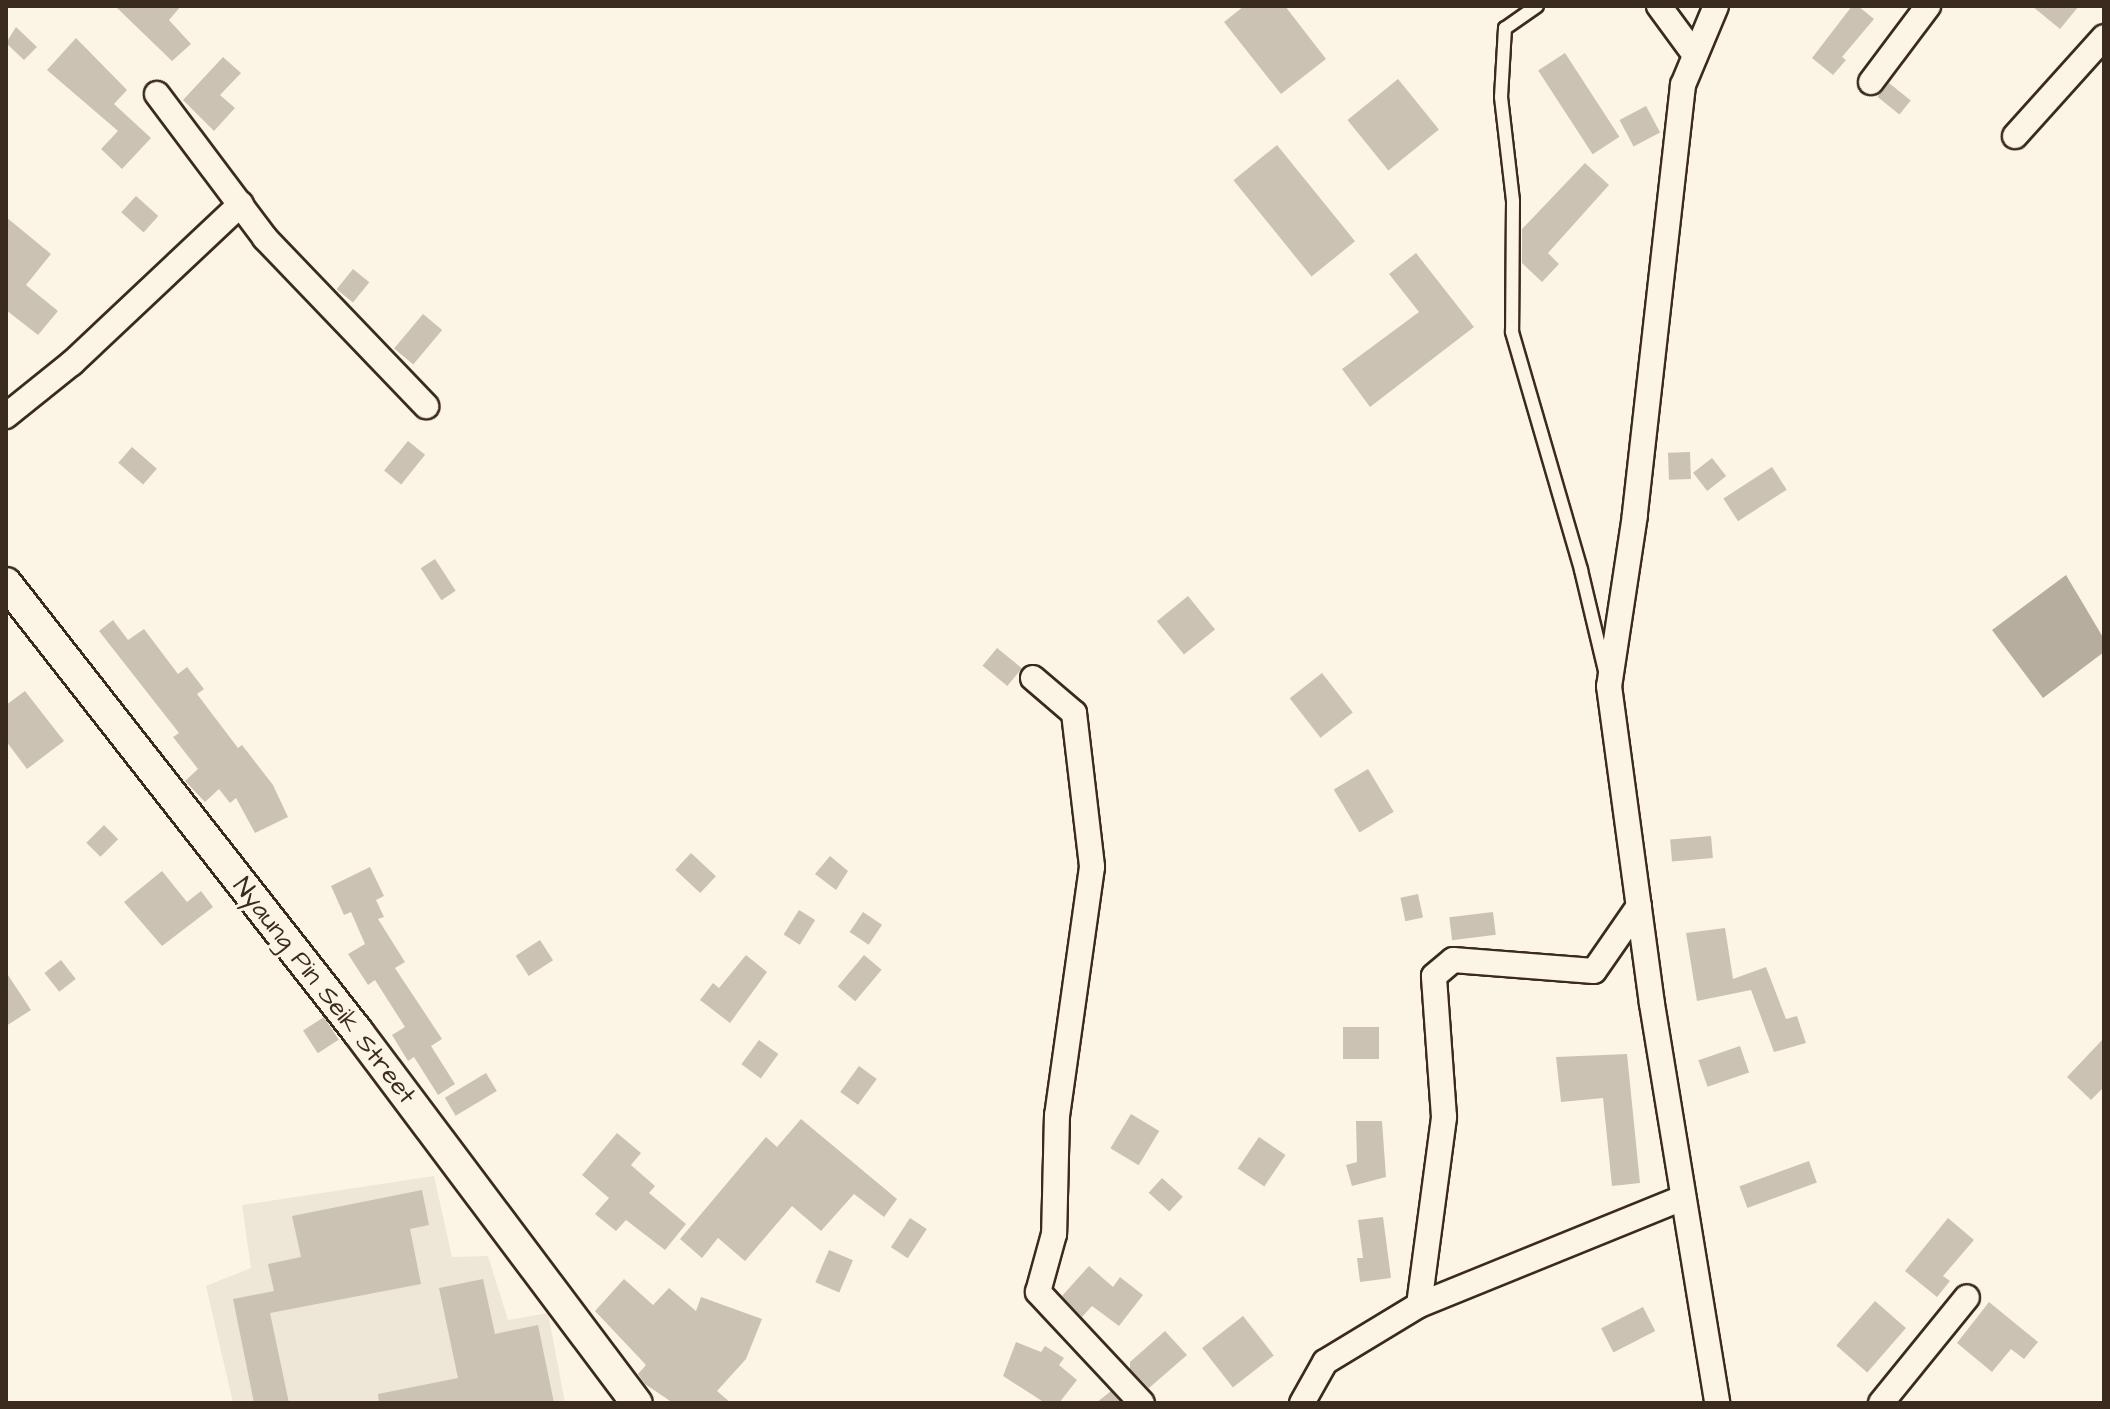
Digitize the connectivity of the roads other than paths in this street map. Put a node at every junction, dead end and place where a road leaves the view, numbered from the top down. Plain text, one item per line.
1 (1537, 6) edge
2 (1659, 6) edge
3 (1716, 6) edge
4 (1928, 6) edge
5 (2104, 37) edge
6 (1695, 55) junction
7 (1871, 82) dead end
8 (157, 94) dead end
9 (2015, 136) dead end
10 (241, 204) junction
11 (426, 406) dead end
12 (6, 416) edge
13 (6, 583) edge
14 (1033, 678) dead end
15 (1609, 686) junction
16 (1639, 906) junction
17 (1682, 1198) junction
18 (1967, 1297) dead end
19 (1419, 1305) junction
20 (637, 1403) edge
21 (1142, 1403) edge
22 (1302, 1403) edge
23 (1717, 1403) edge
24 (1881, 1403) edge

1 - 15 lane
2 - 6 street
3 - 6 street
4 - 7 street
5 - 9 street
6 - 15 street
8 - 10 street
10 - 11 street
10 - 12 street
13 - 20 street, Nyaung Pin Seik Street
14 - 21 street
15 - 16 street
16 - 17 street
16 - 19 street
17 - 19 street
17 - 23 street
18 - 24 street
19 - 22 street

